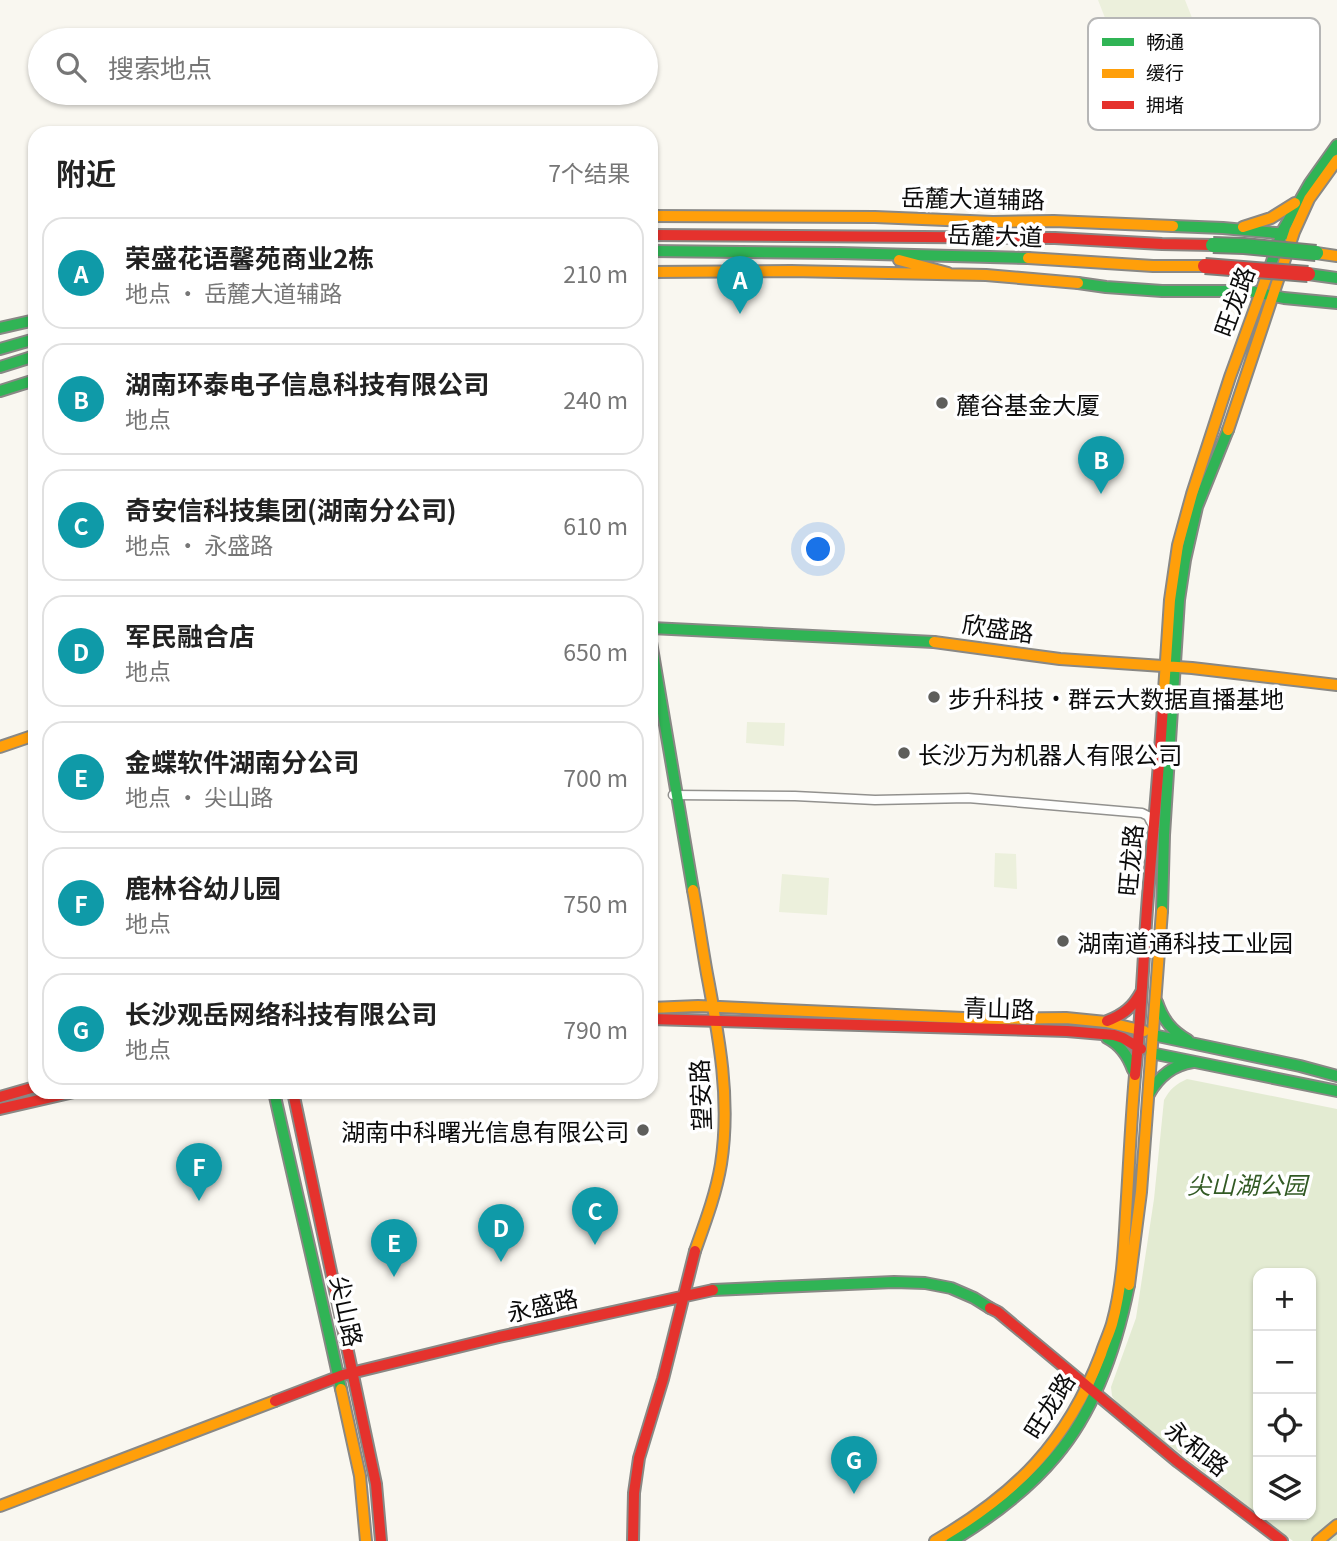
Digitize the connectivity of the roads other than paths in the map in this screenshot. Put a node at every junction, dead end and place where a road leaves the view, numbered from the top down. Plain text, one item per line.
1 (1337, 145) edge
2 (1337, 160) edge
3 (1303, 193) junction
4 (658, 216) edge
5 (1223, 228) junction
6 (1287, 234) junction
7 (658, 235) edge
8 (658, 251) edge
9 (877, 254) junction
10 (1337, 256) edge
11 (658, 272) edge
12 (948, 274) junction
13 (1337, 278) edge
14 (1266, 294) junction
15 (1337, 303) edge
16 (28, 322) edge
17 (0, 328) edge
18 (28, 341) edge
19 (0, 349) edge
20 (28, 358) edge
21 (0, 367) edge
22 (28, 382) edge
23 (0, 391) edge
24 (658, 630) edge
25 (1170, 668) junction
26 (1337, 687) edge
27 (658, 688) edge
28 (658, 704) edge
29 (28, 735) edge
30 (0, 745) edge
31 (674, 793) junction
32 (1157, 799) junction
33 (1155, 832) junction
34 (1143, 982) junction
35 (1156, 990) junction
36 (658, 1009) edge
37 (713, 1013) junction
38 (658, 1018) edge
39 (1101, 1022) junction
40 (1146, 1032) junction
41 (1090, 1033) junction
42 (1200, 1045) junction
43 (1144, 1050) junction
44 (1198, 1062) junction
45 (1337, 1076) edge
46 (1135, 1077) junction
47 (28, 1089) edge
48 (1337, 1091) edge
49 (0, 1097) edge
50 (44, 1099) edge
51 (276, 1099) edge
52 (294, 1099) edge
53 (1147, 1100) junction
54 (0, 1109) edge
55 (681, 1298) junction
56 (346, 1376) junction
57 (1090, 1391) junction
58 (0, 1508) edge
59 (1337, 1527) edge
60 (366, 1541) edge
61 (381, 1541) edge
62 (630, 1541) edge
63 (935, 1541) edge
64 (952, 1541) edge
65 (1275, 1541) edge
66 (1282, 1541) edge
67 (1321, 1541) edge

1 - 3 main road, 旺龙路
2 - 6 main road, 旺龙路
3 - 5 main road
3 - 6 main road, 旺龙路
4 - 5 main road, 岳麓大道辅路
5 - 6 main road, 岳麓大道辅路
6 - 14 main road, 旺龙路
7 - 10 main road, 岳麓大道, bridge
8 - 9 main road, 岳麓大道
9 - 12 main road
9 - 13 main road, 岳麓大道, bridge
11 - 12 main road
12 - 14 main road
14 - 15 main road
14 - 25 main road, 旺龙路
16 - 17 main road
18 - 19 main road
20 - 21 main road
22 - 23 main road
24 - 25 main road, 欣盛路
25 - 26 main road, 欣盛路
25 - 32 main road, 旺龙路
25 - 35 main road, 旺龙路
27 - 31 main road, 望安路
28 - 31 main road, 望安路
29 - 30 main road
31 - 32 street
31 - 33 street
31 - 37 main road, 望安路
32 - 33 main road, 旺龙路
33 - 34 main road, 旺龙路
34 - 39 main road
34 - 40 main road, 旺龙路
35 - 40 main road, 旺龙路
35 - 42 main road
36 - 37 main road, 青山路
37 - 38 main road, 青山路
37 - 39 main road, 青山路
37 - 41 main road, 青山路
37 - 55 main road, 望安路
39 - 40 main road, 青山路
40 - 42 main road, 青山路
40 - 43 main road, 旺龙路
41 - 43 main road, 青山路
41 - 46 main road
42 - 45 main road, 青山路
43 - 44 main road, 青山路
43 - 46 main road, 旺龙路
43 - 53 main road, 旺龙路
44 - 48 main road, 青山路
44 - 53 main road
46 - 57 main road, 旺龙路
47 - 49 main road
50 - 54 main road
51 - 56 main road, 尖山路
52 - 56 main road, 尖山路
53 - 57 main road, 旺龙路
55 - 56 main road, 永盛路
55 - 57 main road, 永盛路
55 - 62 main road, 望安路
56 - 58 main road, 永盛路
56 - 60 main road, 尖山路
56 - 61 main road, 尖山路
57 - 63 main road, 旺龙路
57 - 64 main road, 旺龙路
57 - 65 main road, 永和路
57 - 66 main road, 永和路
59 - 67 main road

